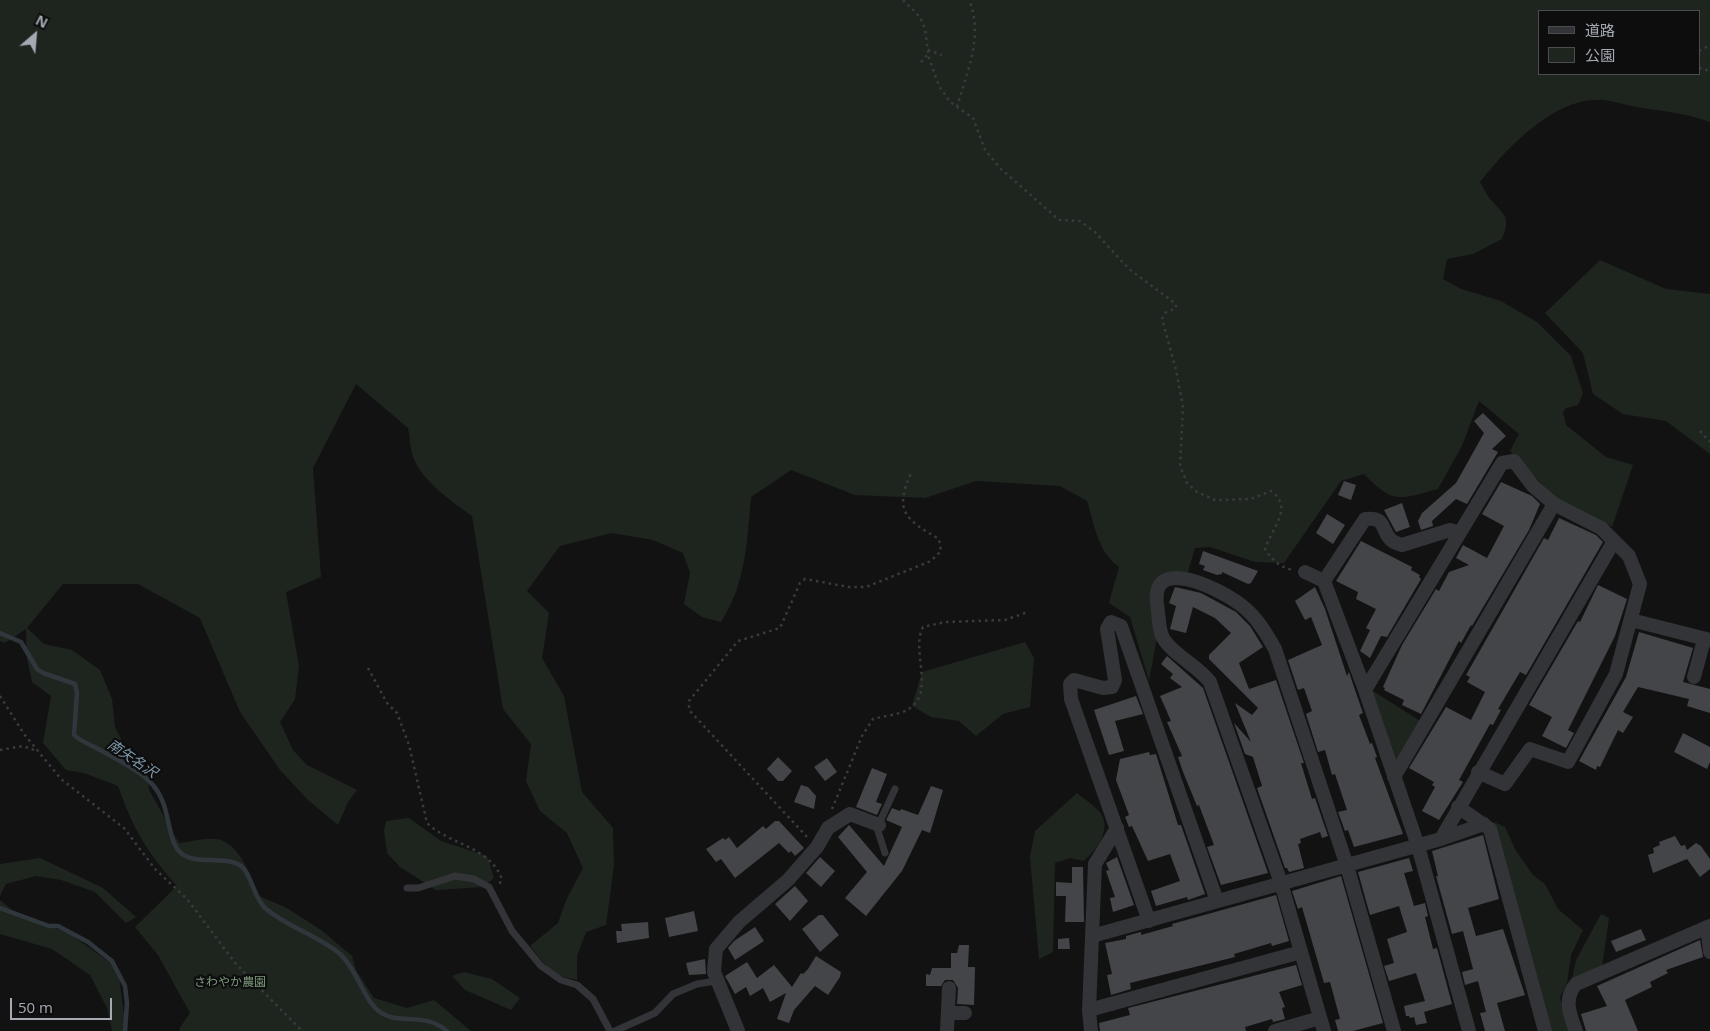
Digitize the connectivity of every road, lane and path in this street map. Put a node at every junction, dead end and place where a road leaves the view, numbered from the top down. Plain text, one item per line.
1 (903, 0) edge
2 (969, 0) edge
3 (928, 50) junction
4 (928, 54) junction
5 (942, 55) dead end
6 (921, 62) dead end
7 (957, 107) junction
8 (1700, 431) dead end
9 (1710, 442) edge
10 (911, 473) dead end
11 (1554, 504) junction
12 (1460, 533) junction
13 (1614, 540) junction
14 (1304, 572) joint
15 (1324, 580) junction
16 (1028, 612) dead end
17 (1631, 620) junction
18 (1707, 640) edge
19 (368, 668) dead end
20 (1694, 677) dead end
21 (1365, 690) junction
22 (0, 696) edge
23 (0, 750) edge
24 (38, 751) junction
25 (1478, 772) junction
26 (1394, 777) junction
27 (895, 789) dead end
28 (1458, 807) junction
29 (1484, 824) junction
30 (879, 825) junction
31 (828, 828) junction
32 (1117, 828) junction
33 (1441, 839) junction
34 (1418, 846) junction
35 (817, 847) junction
36 (885, 853) dead end
37 (1347, 866) junction
38 (1281, 883) junction
39 (407, 888) dead end
40 (493, 895) junction
41 (1216, 901) junction
42 (1149, 921) junction
43 (1708, 927) edge
44 (1092, 936) junction
45 (1301, 952) junction
46 (1710, 952) edge
47 (716, 981) junction
48 (950, 988) dead end
49 (1089, 1010) junction
50 (948, 1012) junction
51 (965, 1013) dead end
52 (1322, 1024) edge
53 (302, 1031) edge
54 (610, 1031) edge
55 (615, 1031) edge
56 (738, 1031) edge
57 (947, 1031) edge
58 (1091, 1031) edge
59 (1275, 1031) edge
60 (1394, 1031) edge
61 (1469, 1031) edge
62 (1545, 1031) edge
63 (1576, 1031) edge

1 - 3 path
2 - 7 path
3 - 4 path
3 - 5 path
4 - 6 path
4 - 7 path
7 - 14 path
8 - 9 path
10 - 35 path
11 - 12 street
11 - 13 street
11 - 26 street
12 - 15 street
12 - 21 street
13 - 17 street
13 - 25 street
14 - 15 street
15 - 21 street
16 - 31 path
17 - 18 street
17 - 25 street
18 - 20 street
19 - 40 path
21 - 26 street
22 - 24 path
23 - 24 path
24 - 53 path
25 - 28 street
26 - 34 street
27 - 30 lane
28 - 29 street
28 - 33 street
29 - 33 street
29 - 62 street
30 - 31 street
30 - 36 lane
31 - 35 street
32 - 41 street
32 - 42 street
32 - 44 street
33 - 34 street
34 - 37 street
34 - 61 street
35 - 47 street
37 - 38 street
37 - 38 street
37 - 60 street
38 - 41 street
38 - 45 street
39 - 40 lane
40 - 54 lane
41 - 42 street
42 - 44 street
43 - 46 street
43 - 63 street
44 - 49 street
45 - 49 street
45 - 52 street
47 - 55 lane
47 - 56 street
48 - 50 street
49 - 58 street
50 - 51 street
50 - 57 street
52 - 59 street

